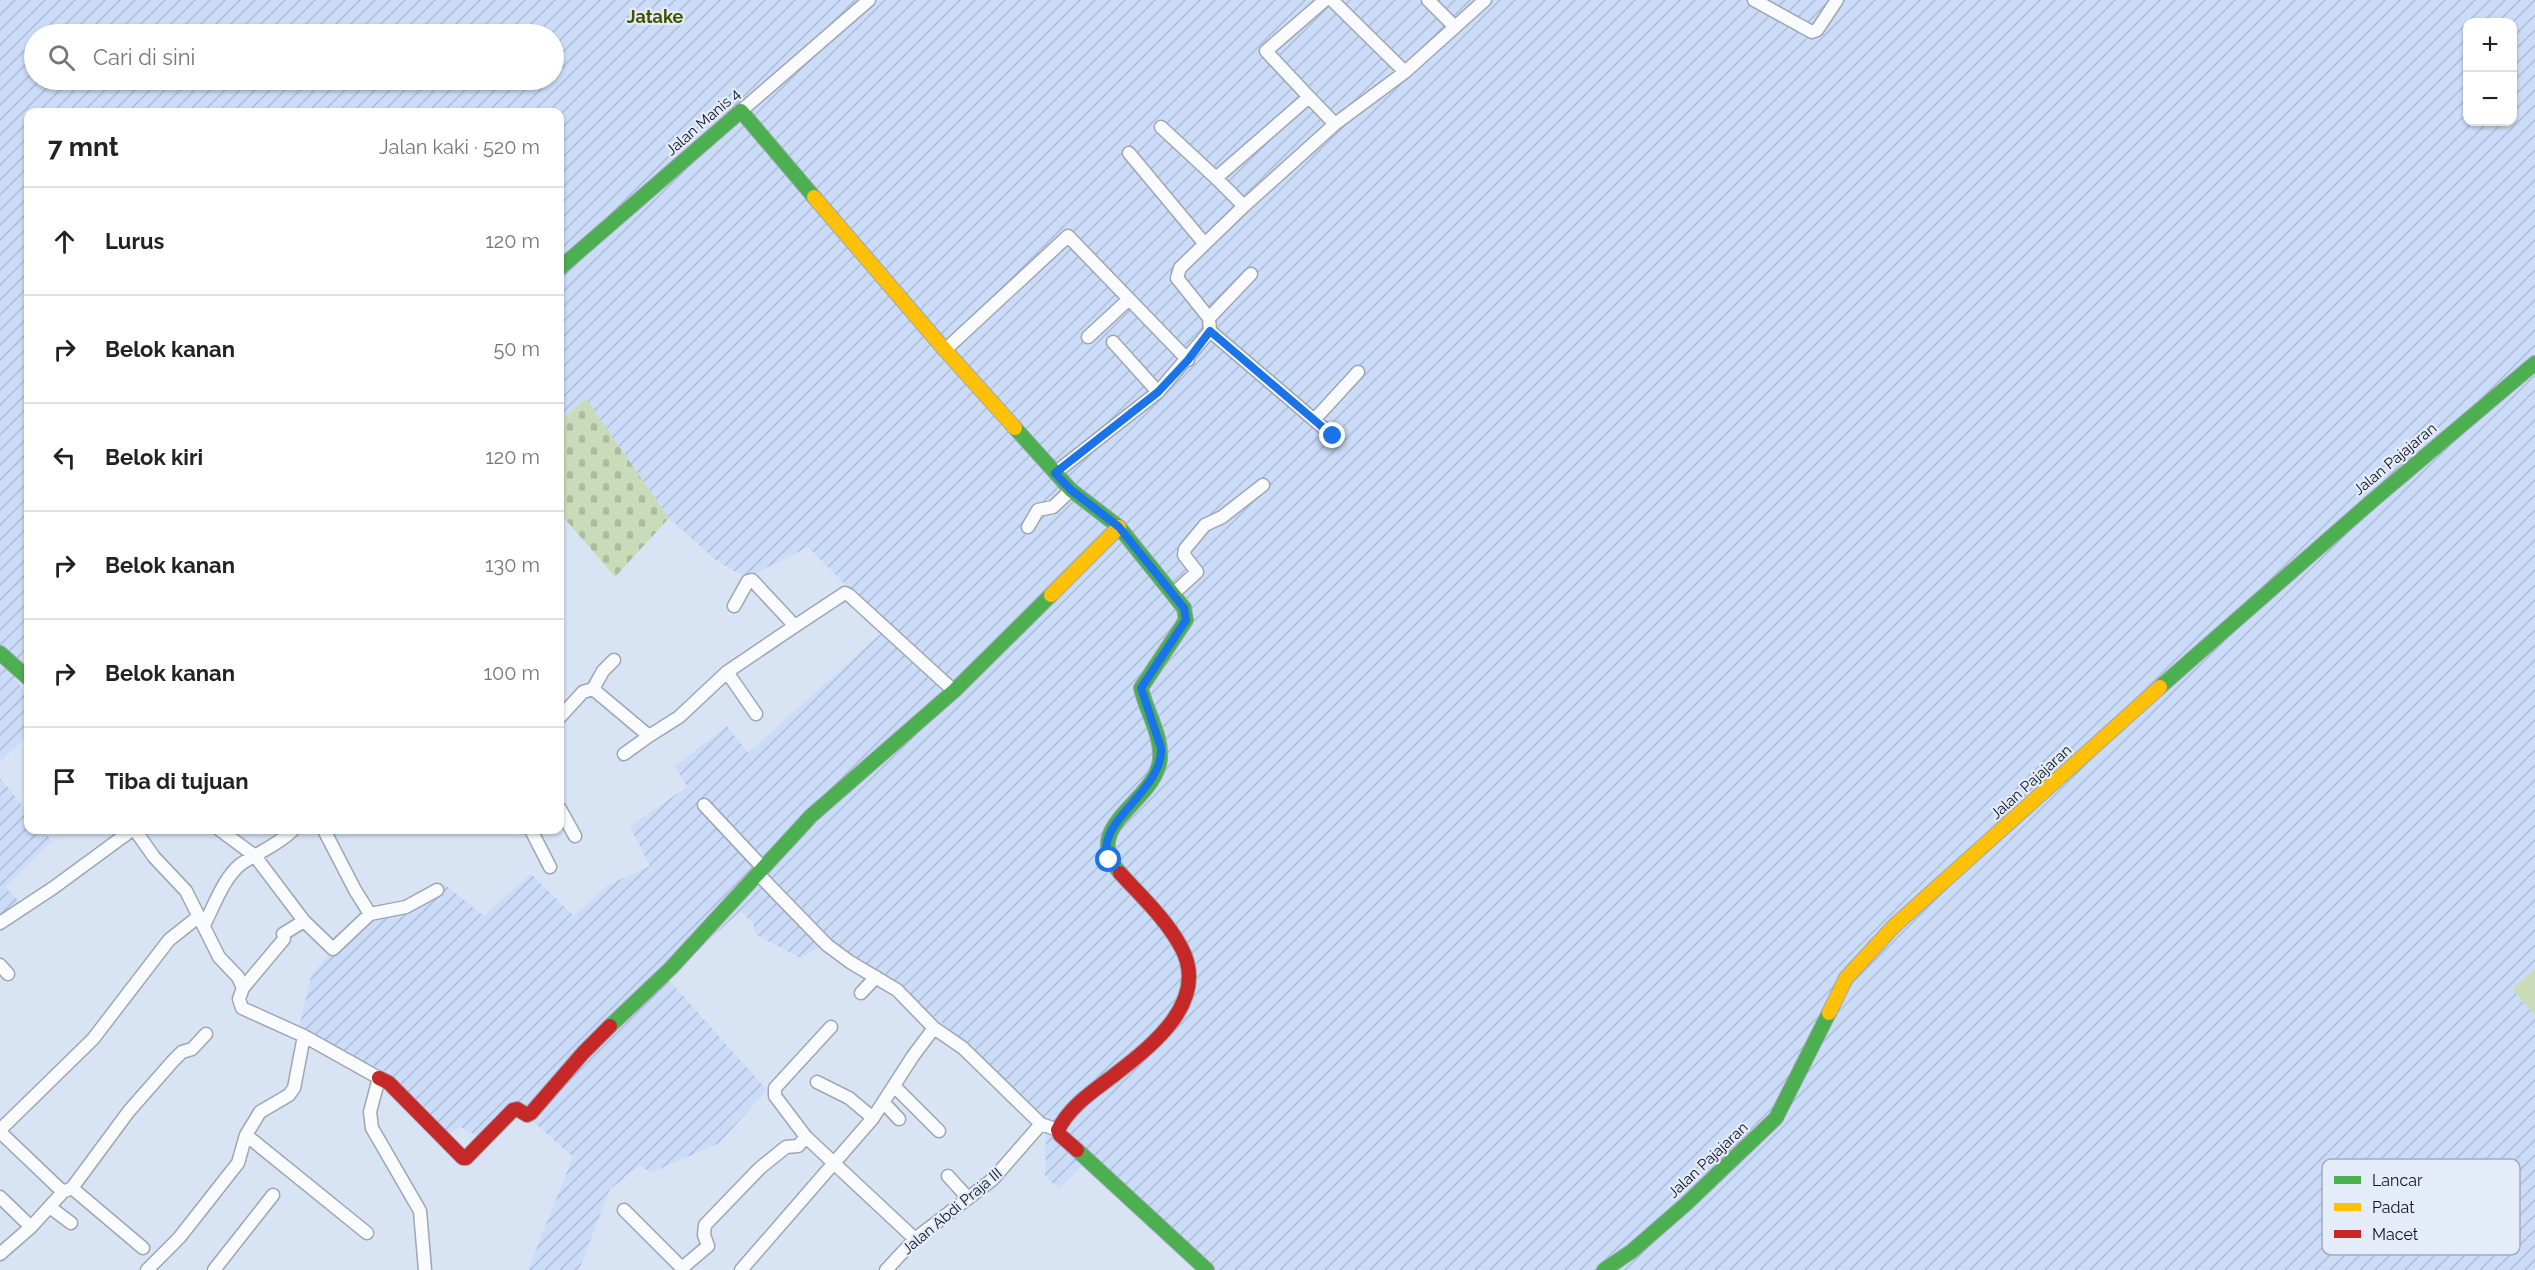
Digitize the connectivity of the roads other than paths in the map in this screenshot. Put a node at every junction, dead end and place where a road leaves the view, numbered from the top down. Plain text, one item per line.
1 (869, 0) edge
2 (1326, 0) edge
3 (1332, 0) edge
4 (1428, 0) edge
5 (1485, 0) edge
6 (1754, 0) edge
7 (1837, 0) edge
8 (1455, 27) junction
9 (1405, 72) junction
10 (1310, 97) junction
11 (741, 111) junction
12 (1335, 124) junction
13 (1161, 127) dead end
14 (1129, 153) dead end
15 (1216, 178) junction
16 (1244, 206) junction
17 (1204, 243) junction
18 (564, 265) edge
19 (1251, 274) dead end
20 (1129, 299) junction
21 (1209, 318) junction
22 (1210, 331) junction
23 (1088, 337) dead end
24 (1113, 342) dead end
25 (945, 350) junction
26 (1188, 360) junction
27 (2535, 363) edge
28 (1358, 372) dead end
29 (1158, 392) junction
30 (1314, 420) junction
31 (1333, 436) dead end
32 (1055, 473) junction
33 (1263, 485) dead end
34 (1071, 490) junction
35 (1028, 527) dead end
36 (1119, 527) junction
37 (1174, 593) junction
38 (734, 606) dead end
39 (795, 626) junction
40 (0, 653) edge
41 (614, 660) dead end
42 (727, 672) junction
43 (24, 674) edge
44 (593, 689) junction
45 (954, 691) junction
46 (564, 713) edge
47 (756, 714) dead end
48 (649, 736) junction
49 (624, 754) dead end
50 (704, 805) dead end
51 (564, 816) edge
52 (127, 834) edge
53 (136, 834) edge
54 (225, 834) edge
55 (288, 834) edge
56 (326, 834) edge
57 (533, 834) edge
58 (575, 836) dead end
59 (255, 856) junction
60 (550, 867) dead end
61 (760, 871) junction
62 (437, 890) dead end
63 (370, 914) junction
64 (201, 921) junction
65 (304, 921) junction
66 (0, 923) edge
67 (876, 977) junction
68 (243, 987) junction
69 (861, 993) dead end
70 (831, 1027) dead end
71 (934, 1028) junction
72 (206, 1034) dead end
73 (304, 1035) junction
74 (379, 1078) junction
75 (817, 1082) dead end
76 (894, 1086) junction
77 (884, 1103) junction
78 (873, 1118) junction
79 (899, 1119) dead end
80 (1041, 1124) junction
81 (1058, 1130) junction
82 (0, 1131) edge
83 (939, 1131) dead end
84 (246, 1135) junction
85 (806, 1137) junction
86 (834, 1165) junction
87 (948, 1176) dead end
88 (68, 1190) junction
89 (273, 1195) dead end
90 (0, 1197) edge
91 (968, 1198) junction
92 (51, 1208) junction
93 (624, 1210) dead end
94 (70, 1222) dead end
95 (31, 1227) junction
96 (368, 1233) dead end
97 (915, 1239) junction
98 (142, 1248) dead end
99 (0, 1254) edge
100 (683, 1269) edge
101 (147, 1270) edge
102 (214, 1270) edge
103 (425, 1270) edge
104 (741, 1270) edge
105 (886, 1270) edge
106 (1207, 1270) edge
107 (1604, 1270) edge

1 - 11 street, Jalan Manis 4
2 - 10 street
3 - 9 street
4 - 8 street
5 - 8 street
6 - 7 street
8 - 9 street
9 - 12 street
10 - 12 street
10 - 15 street
11 - 18 street, Jalan Manis 4
11 - 25 street
12 - 16 street
13 - 15 street
14 - 17 street
15 - 16 street
16 - 17 street
17 - 21 street
19 - 21 street
20 - 23 street
20 - 25 street
20 - 26 street
21 - 22 street
22 - 26 street
22 - 30 street
24 - 29 street
25 - 32 street
26 - 29 street
27 - 107 street, Jalan Pajajaran
28 - 30 street
29 - 32 street
30 - 31 street
32 - 34 street
33 - 37 street
34 - 35 street
34 - 36 street
36 - 37 street
36 - 45 street
37 - 81 street
38 - 39 street
39 - 42 street
39 - 45 street
40 - 43 street
41 - 44 street
42 - 47 street
42 - 48 street
44 - 46 street
44 - 48 street
45 - 61 street
48 - 49 street
50 - 61 street
51 - 58 street
52 - 66 street
53 - 64 street
54 - 59 street
55 - 59 street
56 - 63 street
57 - 60 street
59 - 64 street
59 - 65 street
61 - 67 street
61 - 74 street
62 - 63 street
63 - 65 street
64 - 68 street
64 - 82 street
65 - 68 street
67 - 69 street
67 - 71 street
68 - 73 street
70 - 85 street
71 - 76 street
71 - 80 street
72 - 88 street
73 - 74 street
73 - 84 street
74 - 103 street
75 - 78 street
76 - 77 street
76 - 83 street
77 - 78 street
77 - 79 street
78 - 86 street
80 - 81 street
80 - 91 street, Jalan Abdi Praja III
81 - 106 street
82 - 88 street
84 - 96 street
84 - 101 street
85 - 86 street
85 - 100 street
86 - 97 street
86 - 104 street
87 - 91 street
88 - 92 street
88 - 98 street
89 - 102 street
90 - 95 street
91 - 97 street, Jalan Abdi Praja III
92 - 94 street
92 - 95 street
93 - 100 street
95 - 99 street
97 - 105 street, Jalan Abdi Praja III

